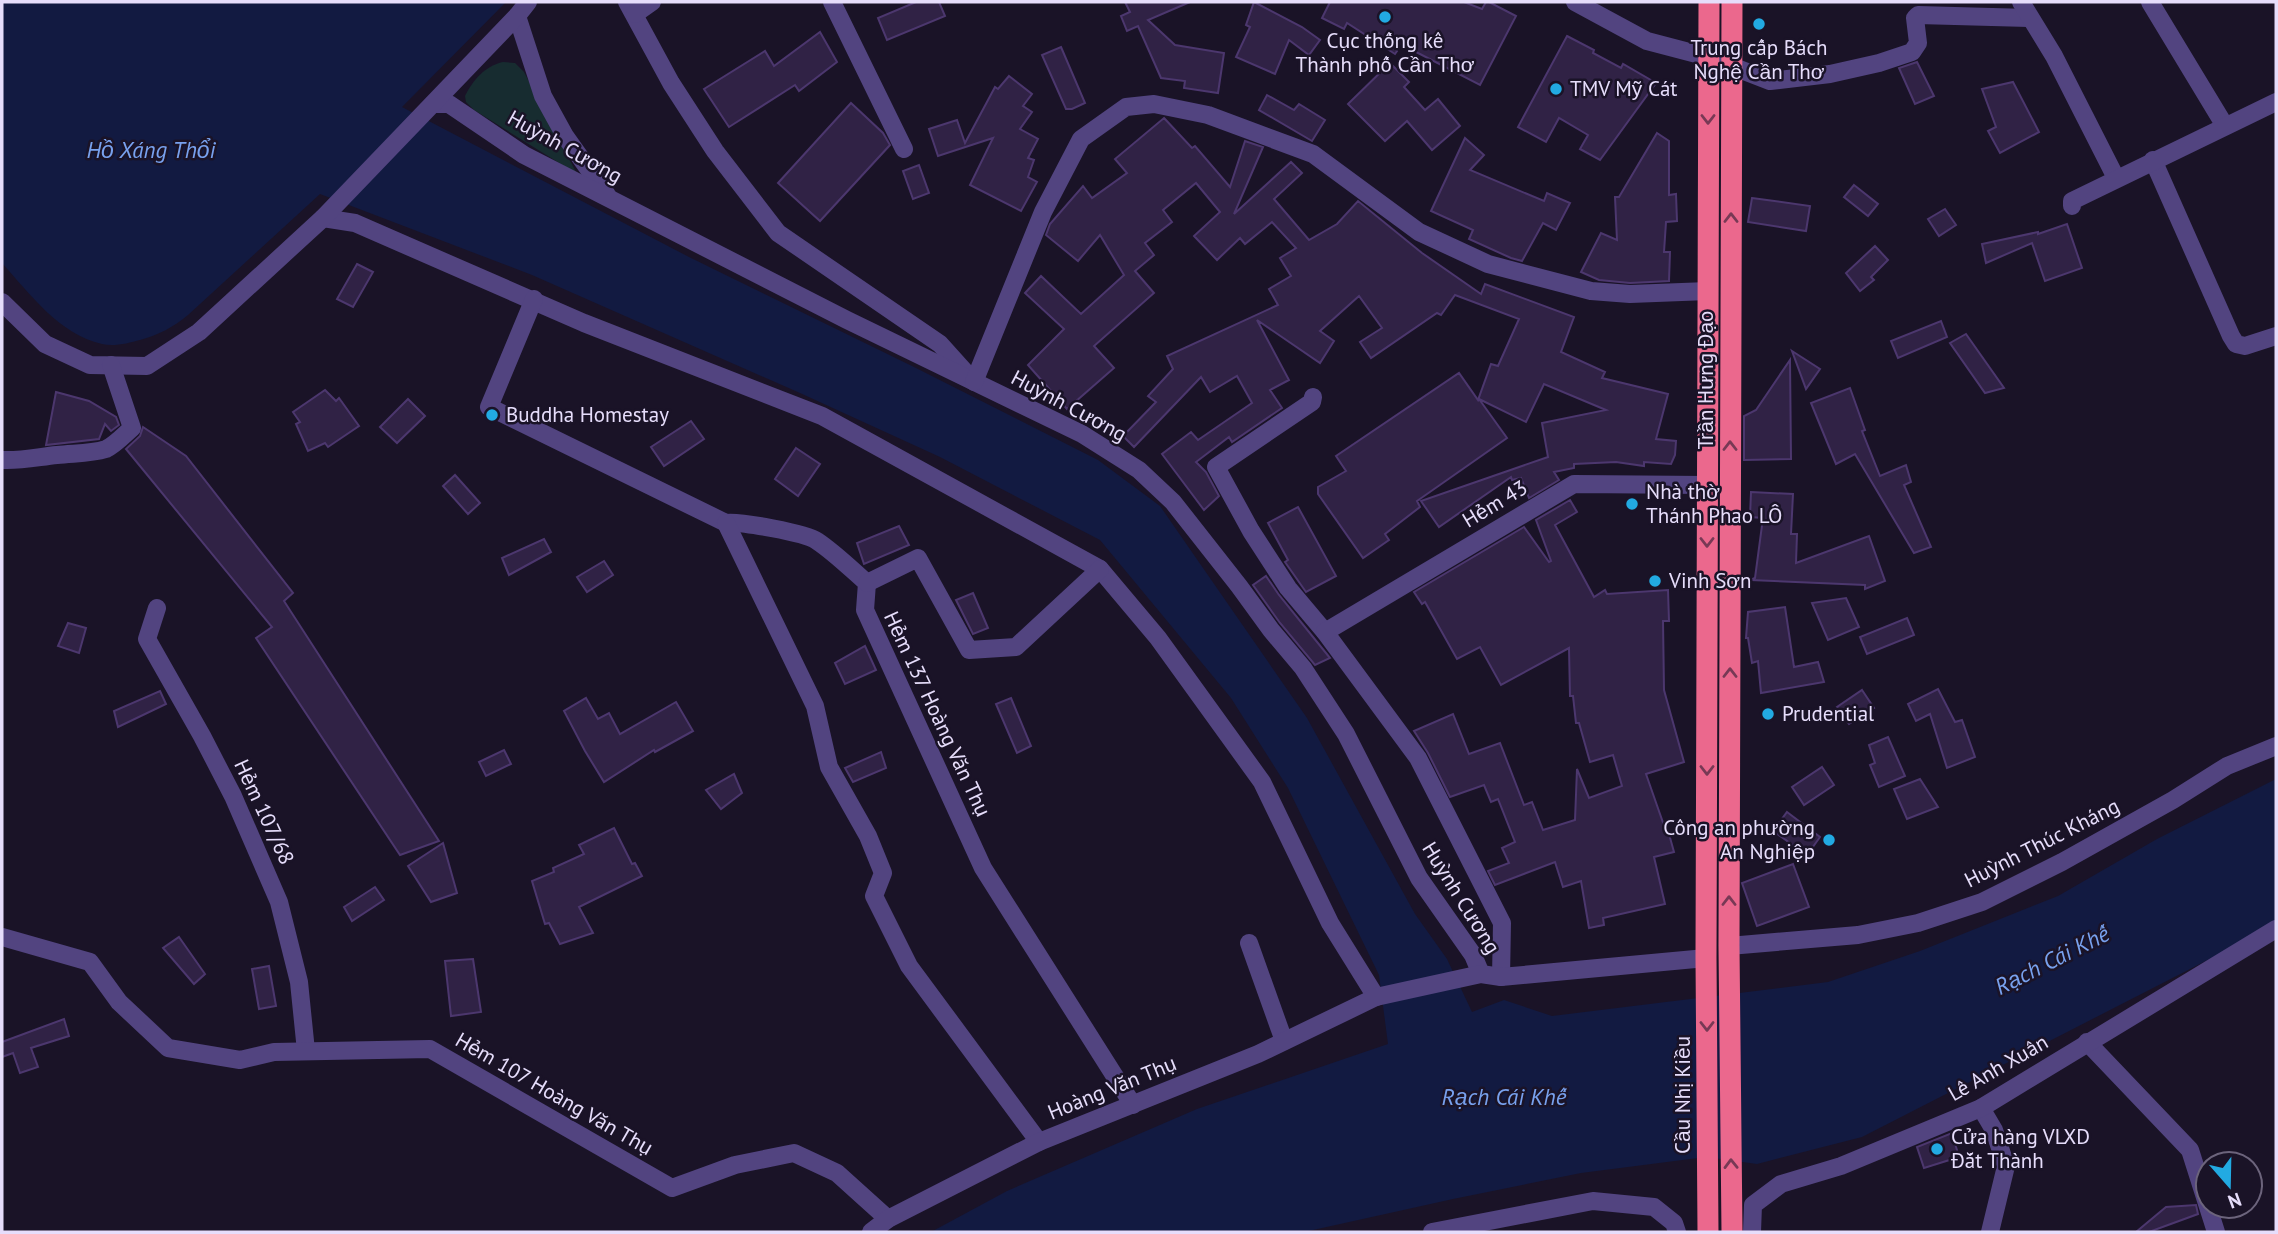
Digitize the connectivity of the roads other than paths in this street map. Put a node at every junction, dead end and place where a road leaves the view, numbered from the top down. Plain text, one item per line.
1 (652, 2) edge
2 (832, 2) edge
3 (1575, 2) edge
4 (1709, 2) edge
5 (1732, 2) edge
6 (2150, 2) edge
7 (631, 8) edge
8 (523, 9) edge
9 (2025, 10) edge
10 (1708, 57) junction
11 (1732, 65) junction
12 (2276, 102) edge
13 (430, 108) junction
14 (2225, 126) junction
15 (904, 149) dead end
16 (2153, 160) junction
17 (2116, 178) junction
18 (609, 198) junction
19 (2072, 206) dead end
20 (328, 212) junction
21 (1708, 291) junction
22 (534, 299) junction
23 (2, 302) edge
24 (2276, 336) edge
25 (111, 365) junction
26 (974, 382) junction
27 (1313, 397) dead end
28 (2, 460) edge
29 (1707, 485) junction
30 (726, 523) junction
31 (1100, 569) junction
32 (867, 583) junction
33 (157, 608) dead end
34 (1325, 632) junction
35 (2276, 746) edge
36 (2274, 935) edge
37 (2, 937) edge
38 (1249, 943) dead end
39 (1729, 946) junction
40 (1706, 958) junction
41 (1481, 974) junction
42 (1501, 977) junction
43 (1376, 997) junction
44 (1284, 1041) junction
45 (2087, 1042) junction
46 (306, 1051) junction
47 (1133, 1105) junction
48 (1980, 1108) junction
49 (1040, 1142) junction
50 (888, 1219) junction
51 (871, 1232) edge
52 (1432, 1232) edge
53 (1677, 1232) edge
54 (1708, 1232) edge
55 (1732, 1232) edge
56 (1752, 1232) edge
57 (1990, 1232) edge
58 (2216, 1232) edge

1 - 7 street
2 - 15 street
3 - 10 street
4 - 10 highway, Trần Hưng Đạo
5 - 11 highway, Trần Hưng Đạo
6 - 14 street
7 - 26 street
8 - 13 street
8 - 18 street
9 - 11 street
9 - 17 street
10 - 11 street
10 -> 21 highway, Trần Hưng Đạo
39 -> 11 highway, Trần Hưng Đạo
12 - 14 street
13 - 18 street, Huỳnh Cương
13 - 20 street
14 - 16 street
16 - 17 street
16 - 24 street
17 - 19 street
18 - 26 street, Huỳnh Cương
20 - 22 street
20 - 25 street
21 - 26 street
21 - 29 highway, Trần Hưng Đạo
22 - 30 street
22 - 31 street
23 - 25 street
25 - 28 street
26 - 41 street, Huỳnh Cương
27 - 34 street
29 - 34 street, Hẻm 43
29 -> 40 highway, Trần Hưng Đạo
30 - 32 street
30 - 49 street
31 - 32 street
31 - 43 street
32 - 47 street, Hẻm 137 Hoàng Văn Thụ
33 - 46 street, Hẻm 107/68
34 - 42 street
35 - 39 street, Huỳnh Thúc Kháng
36 - 45 street, Lê Anh Xuân
37 - 46 street, Hẻm 107 Hoàng Văn Thụ
38 - 44 street
55 -> 39 highway, Trần Hưng Đạo
40 - 42 street
40 -> 54 highway, Cầu Nhị Kiều
41 - 42 street
41 - 43 street, Hoàng Văn Thụ
43 - 44 street, Hoàng Văn Thụ
44 - 47 street, Hoàng Văn Thụ
45 - 48 street, Lê Anh Xuân
45 - 58 street
46 - 50 street, Hẻm 107 Hoàng Văn Thụ
47 - 49 street, Hoàng Văn Thụ
48 - 56 street, Lê Anh Xuân
48 - 57 street
49 - 50 street, Hoàng Văn Thụ
50 - 51 street, Hoàng Văn Thụ
52 - 53 street

